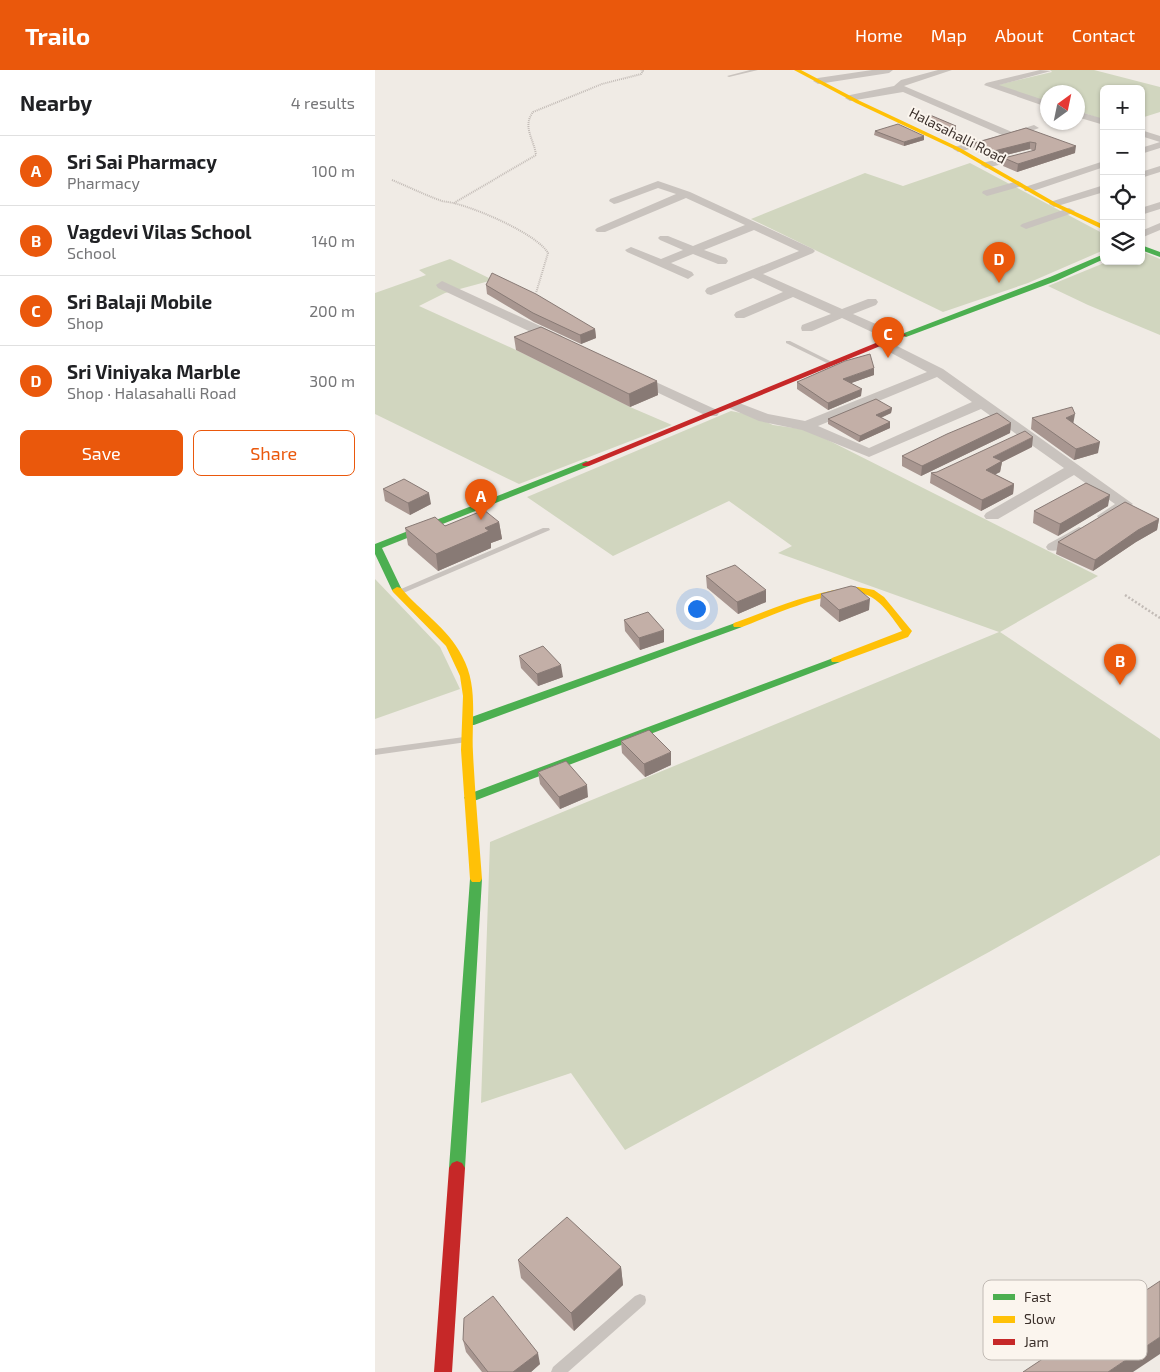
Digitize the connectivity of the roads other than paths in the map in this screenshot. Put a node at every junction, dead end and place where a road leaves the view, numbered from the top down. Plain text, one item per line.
1 (756, 70) edge
2 (797, 70) edge
3 (887, 70) edge
4 (948, 70) edge
5 (1047, 71) edge
6 (729, 76) dead end
7 (817, 81) junction
8 (899, 89) junction
9 (850, 98) junction
10 (1040, 102) edge
11 (1085, 116) edge
12 (1100, 121) edge
13 (1034, 128) dead end
14 (1145, 134) edge
15 (1011, 135) junction
16 (1160, 139) edge
17 (1160, 145) edge
18 (958, 149) junction
19 (1145, 151) edge
20 (1030, 154) edge
21 (986, 165) junction
22 (1100, 165) edge
23 (1160, 169) edge
24 (1145, 174) edge
25 (1023, 186) junction
26 (1100, 189) edge
27 (987, 193) dead end
28 (686, 194) junction
29 (614, 201) dead end
30 (1054, 204) junction
31 (1160, 205) edge
32 (1069, 211) junction
33 (1145, 211) edge
34 (753, 226) junction
35 (1026, 226) dead end
36 (1100, 226) edge
37 (1160, 226) edge
38 (601, 230) dead end
39 (1145, 232) edge
40 (664, 238) dead end
41 (693, 249) junction
42 (1145, 249) edge
43 (631, 250) dead end
44 (1160, 255) edge
45 (1100, 258) edge
46 (722, 260) dead end
47 (660, 263) junction
48 (753, 274) junction
49 (689, 275) dead end
50 (442, 285) dead end
51 (711, 291) dead end
52 (794, 292) junction
53 (873, 302) dead end
54 (842, 314) junction
55 (740, 315) dead end
56 (807, 328) dead end
57 (890, 341) junction
58 (788, 342) dead end
59 (568, 344) edge
60 (833, 364) junction
61 (622, 370) edge
62 (938, 372) junction
63 (982, 403) junction
64 (734, 405) junction
65 (712, 413) junction
66 (807, 426) junction
67 (1023, 434) junction
68 (1006, 442) edge
69 (1074, 468) junction
70 (992, 516) dead end
71 (546, 530) dead end
72 (1054, 547) dead end
73 (376, 548) edge
74 (398, 592) junction
75 (470, 722) junction
76 (467, 739) junction
77 (375, 752) edge
78 (470, 798) junction
79 (639, 1300) dead end
80 (443, 1372) edge
81 (558, 1372) edge

1 - 6 lane
2 - 7 street, Halasahalli Road
3 - 7 street
4 - 8 street
5 - 10 street
7 - 9 street, Halasahalli Road
8 - 9 street
8 - 15 street
9 - 18 street, Halasahalli Road
11 - 12 street
13 - 15 street
14 - 16 street
15 - 18 street
17 - 19 street
18 - 21 street, Halasahalli Road
20 - 21 street
21 - 25 street, Halasahalli Road
22 - 25 street
23 - 24 street
25 - 27 street
25 - 30 street, Halasahalli Road
26 - 30 street
28 - 29 street
28 - 34 street
28 - 38 street
30 - 32 street, Halasahalli Road
31 - 33 street
32 - 35 street
32 - 36 street, Halasahalli Road
34 - 41 street
34 - 48 street
37 - 39 street
40 - 41 street
41 - 46 street
41 - 47 street
42 - 44 street
43 - 47 street
45 - 57 street
47 - 49 street
48 - 51 street
48 - 52 street
50 - 59 street
52 - 54 street
52 - 55 street
53 - 54 street
54 - 56 street
54 - 57 street
57 - 60 street
57 - 62 street
58 - 60 lane
60 - 64 street
61 - 65 street
62 - 63 street
62 - 66 street
63 - 66 street
63 - 67 street
64 - 65 street
64 - 66 street
65 - 73 street
67 - 68 street
67 - 69 street
69 - 70 street
69 - 72 street
71 - 74 lane
73 - 74 street
74 - 75 street
75 - 76 street
75 - 78 street
76 - 77 lane
76 - 78 street
78 - 80 street
79 - 81 lane

